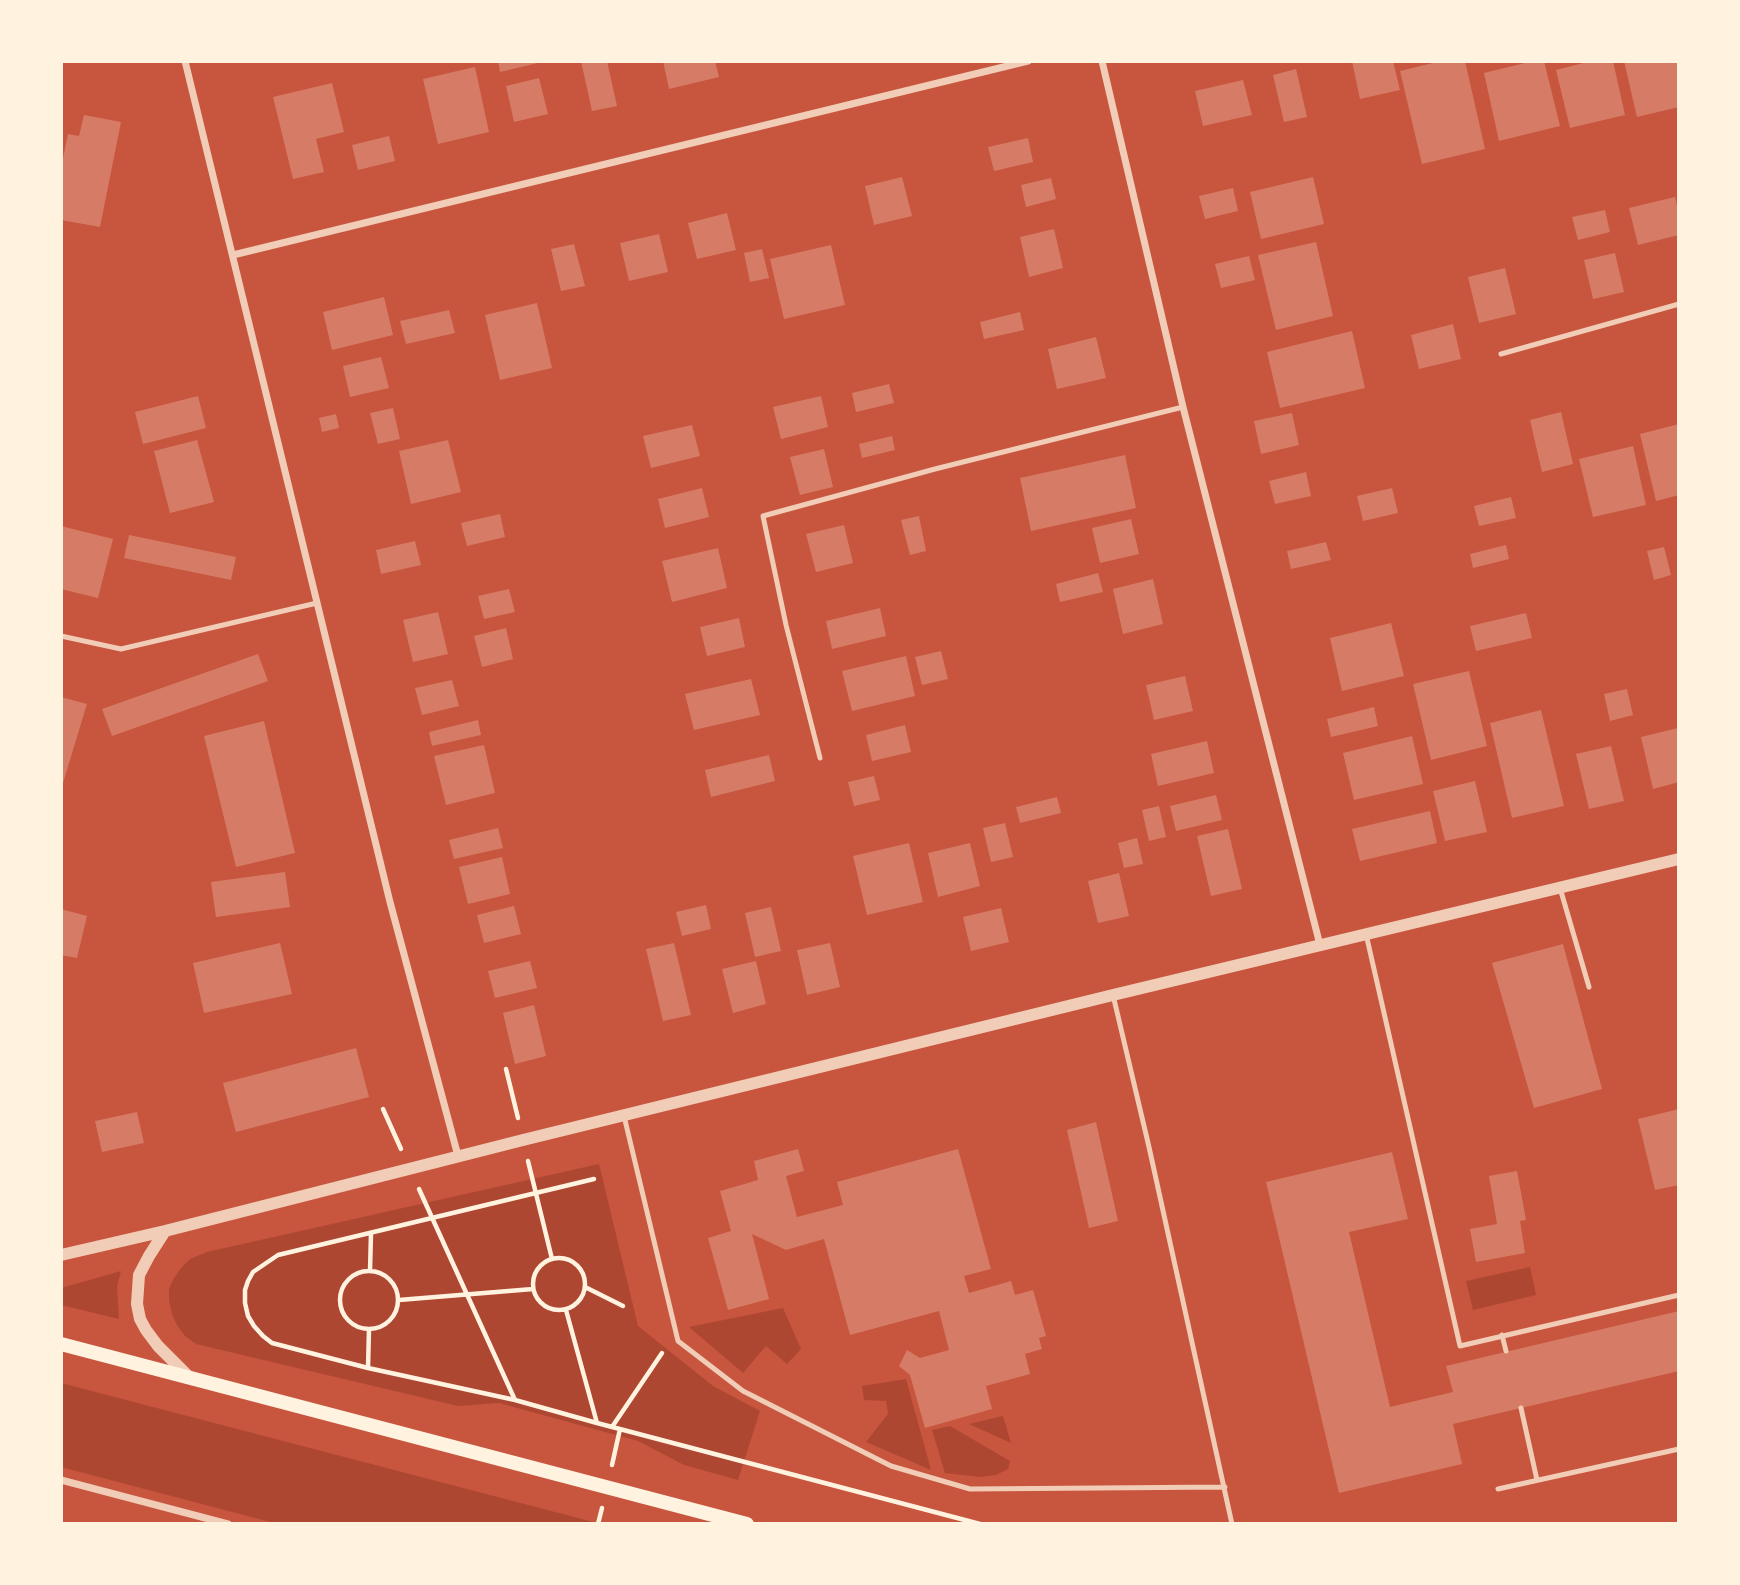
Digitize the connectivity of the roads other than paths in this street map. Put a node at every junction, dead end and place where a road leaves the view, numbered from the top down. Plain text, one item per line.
1 (185, 61) edge
2 (1028, 61) edge
3 (1102, 61) edge
4 (233, 255) junction
5 (1679, 304) edge
6 (1501, 354) dead end
7 (1183, 407) junction
8 (317, 603) junction
9 (61, 636) edge
10 (820, 758) dead end
11 (1679, 859) edge
12 (1560, 888) junction
13 (1366, 934) junction
14 (1320, 945) junction
15 (1589, 987) dead end
16 (1113, 995) junction
17 (624, 1116) junction
18 (458, 1156) junction
19 (165, 1231) junction
20 (61, 1255) edge
21 (1679, 1295) edge
22 (1502, 1335) junction
23 (61, 1344) edge
24 (1506, 1352) dead end
25 (190, 1378) junction
26 (1521, 1408) dead end
27 (1679, 1449) edge
28 (61, 1480) edge
29 (1537, 1480) junction
30 (1225, 1487) junction
31 (1498, 1489) dead end
32 (228, 1524) edge
33 (747, 1524) edge
34 (1232, 1524) edge

1 - 4 street
2 - 4 street
3 - 7 street
4 - 8 street
5 - 6 lane
7 - 10 lane
7 - 14 street
8 - 9 lane
8 - 18 street
11 - 12 street
12 - 13 street
12 - 15 lane
13 - 14 street
13 - 22 lane
14 - 16 street
16 - 17 street
16 - 30 lane
17 - 18 street
17 - 30 lane
18 - 19 street
19 - 20 street
19 - 25 street
21 - 22 lane
22 - 24 lane
23 - 25 main road
25 - 33 main road
26 - 29 lane
27 - 29 lane
28 - 32 street
29 - 31 lane
30 - 34 lane

